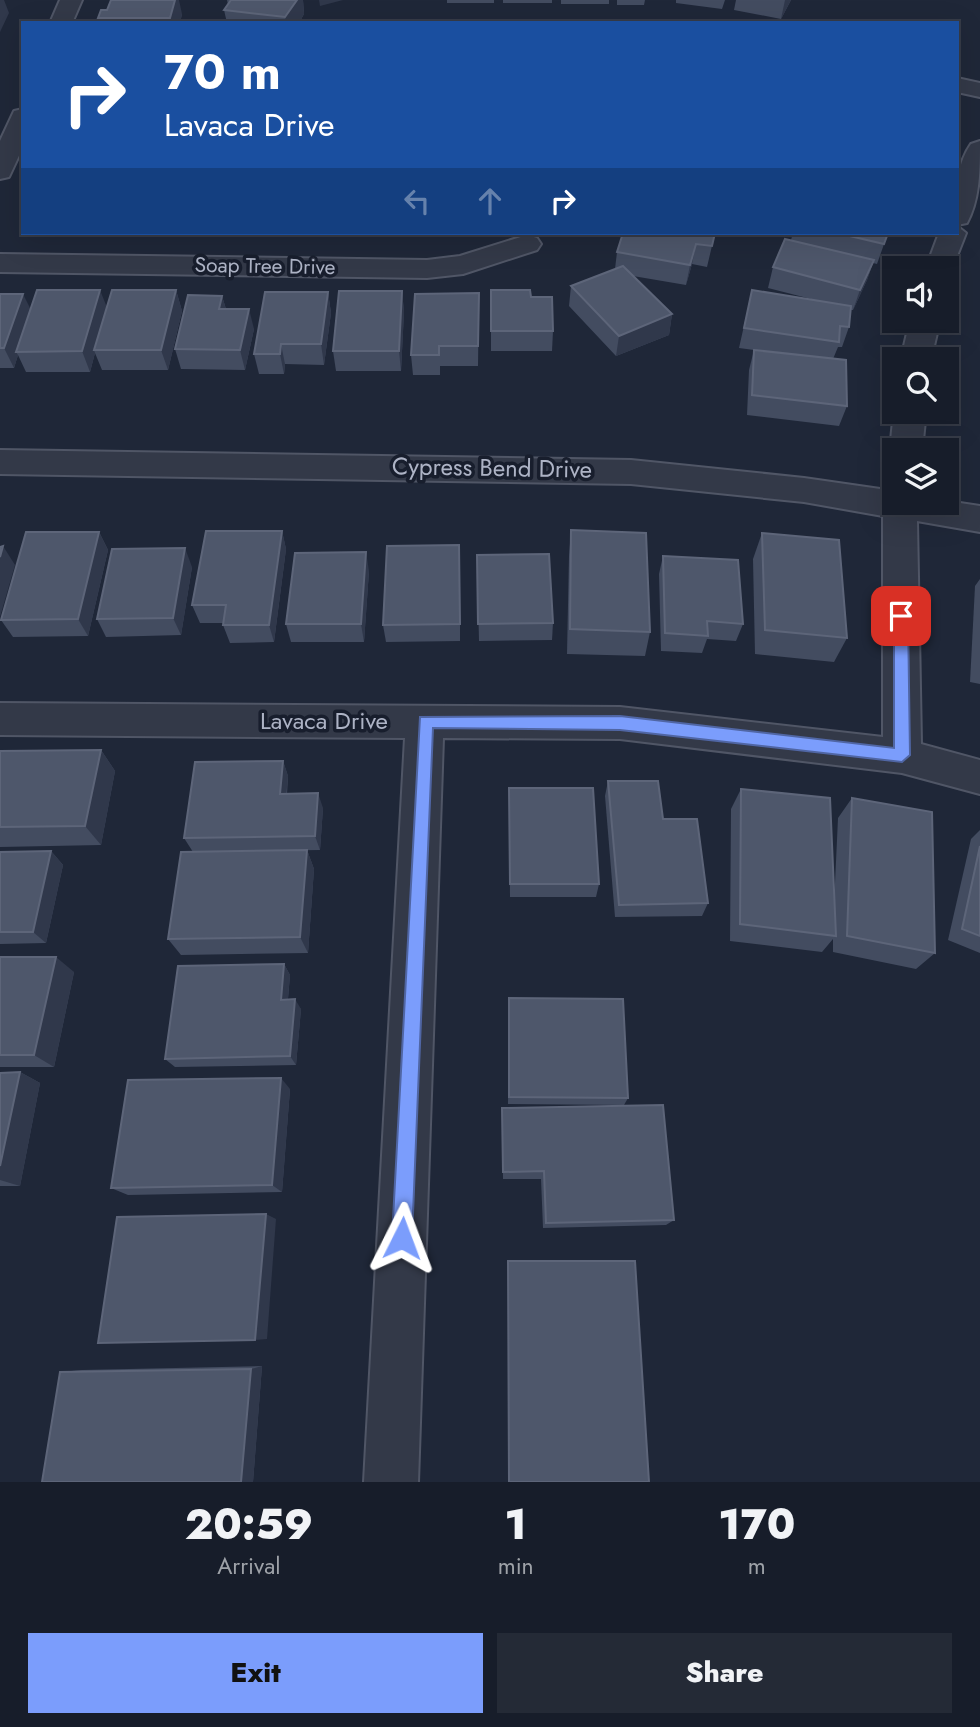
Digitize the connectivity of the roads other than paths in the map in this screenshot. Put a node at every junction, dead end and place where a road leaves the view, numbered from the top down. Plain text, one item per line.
1 (71, 0) edge
2 (62, 21) edge
3 (959, 85) edge
4 (980, 90) edge
5 (21, 121) edge
6 (980, 149) edge
7 (0, 171) edge
8 (959, 211) edge
9 (951, 235) edge
10 (527, 244) dead end
11 (944, 256) edge
12 (0, 263) edge
13 (0, 462) edge
14 (882, 501) edge
15 (900, 515) edge
16 (959, 515) edge
17 (980, 519) edge
18 (0, 719) edge
19 (425, 722) junction
20 (902, 755) junction
21 (980, 777) edge
22 (391, 1482) edge

1 - 2 street
3 - 4 street
5 - 7 street
6 - 8 street
9 - 11 street
10 - 12 street, Soap Tree Drive
13 - 14 street, Cypress Bend Drive
15 - 20 street
16 - 17 street, Cypress Bend Drive
18 - 19 street, Lavaca Drive
19 - 20 street, Lavaca Drive
19 - 22 street
20 - 21 street, Lavaca Drive

